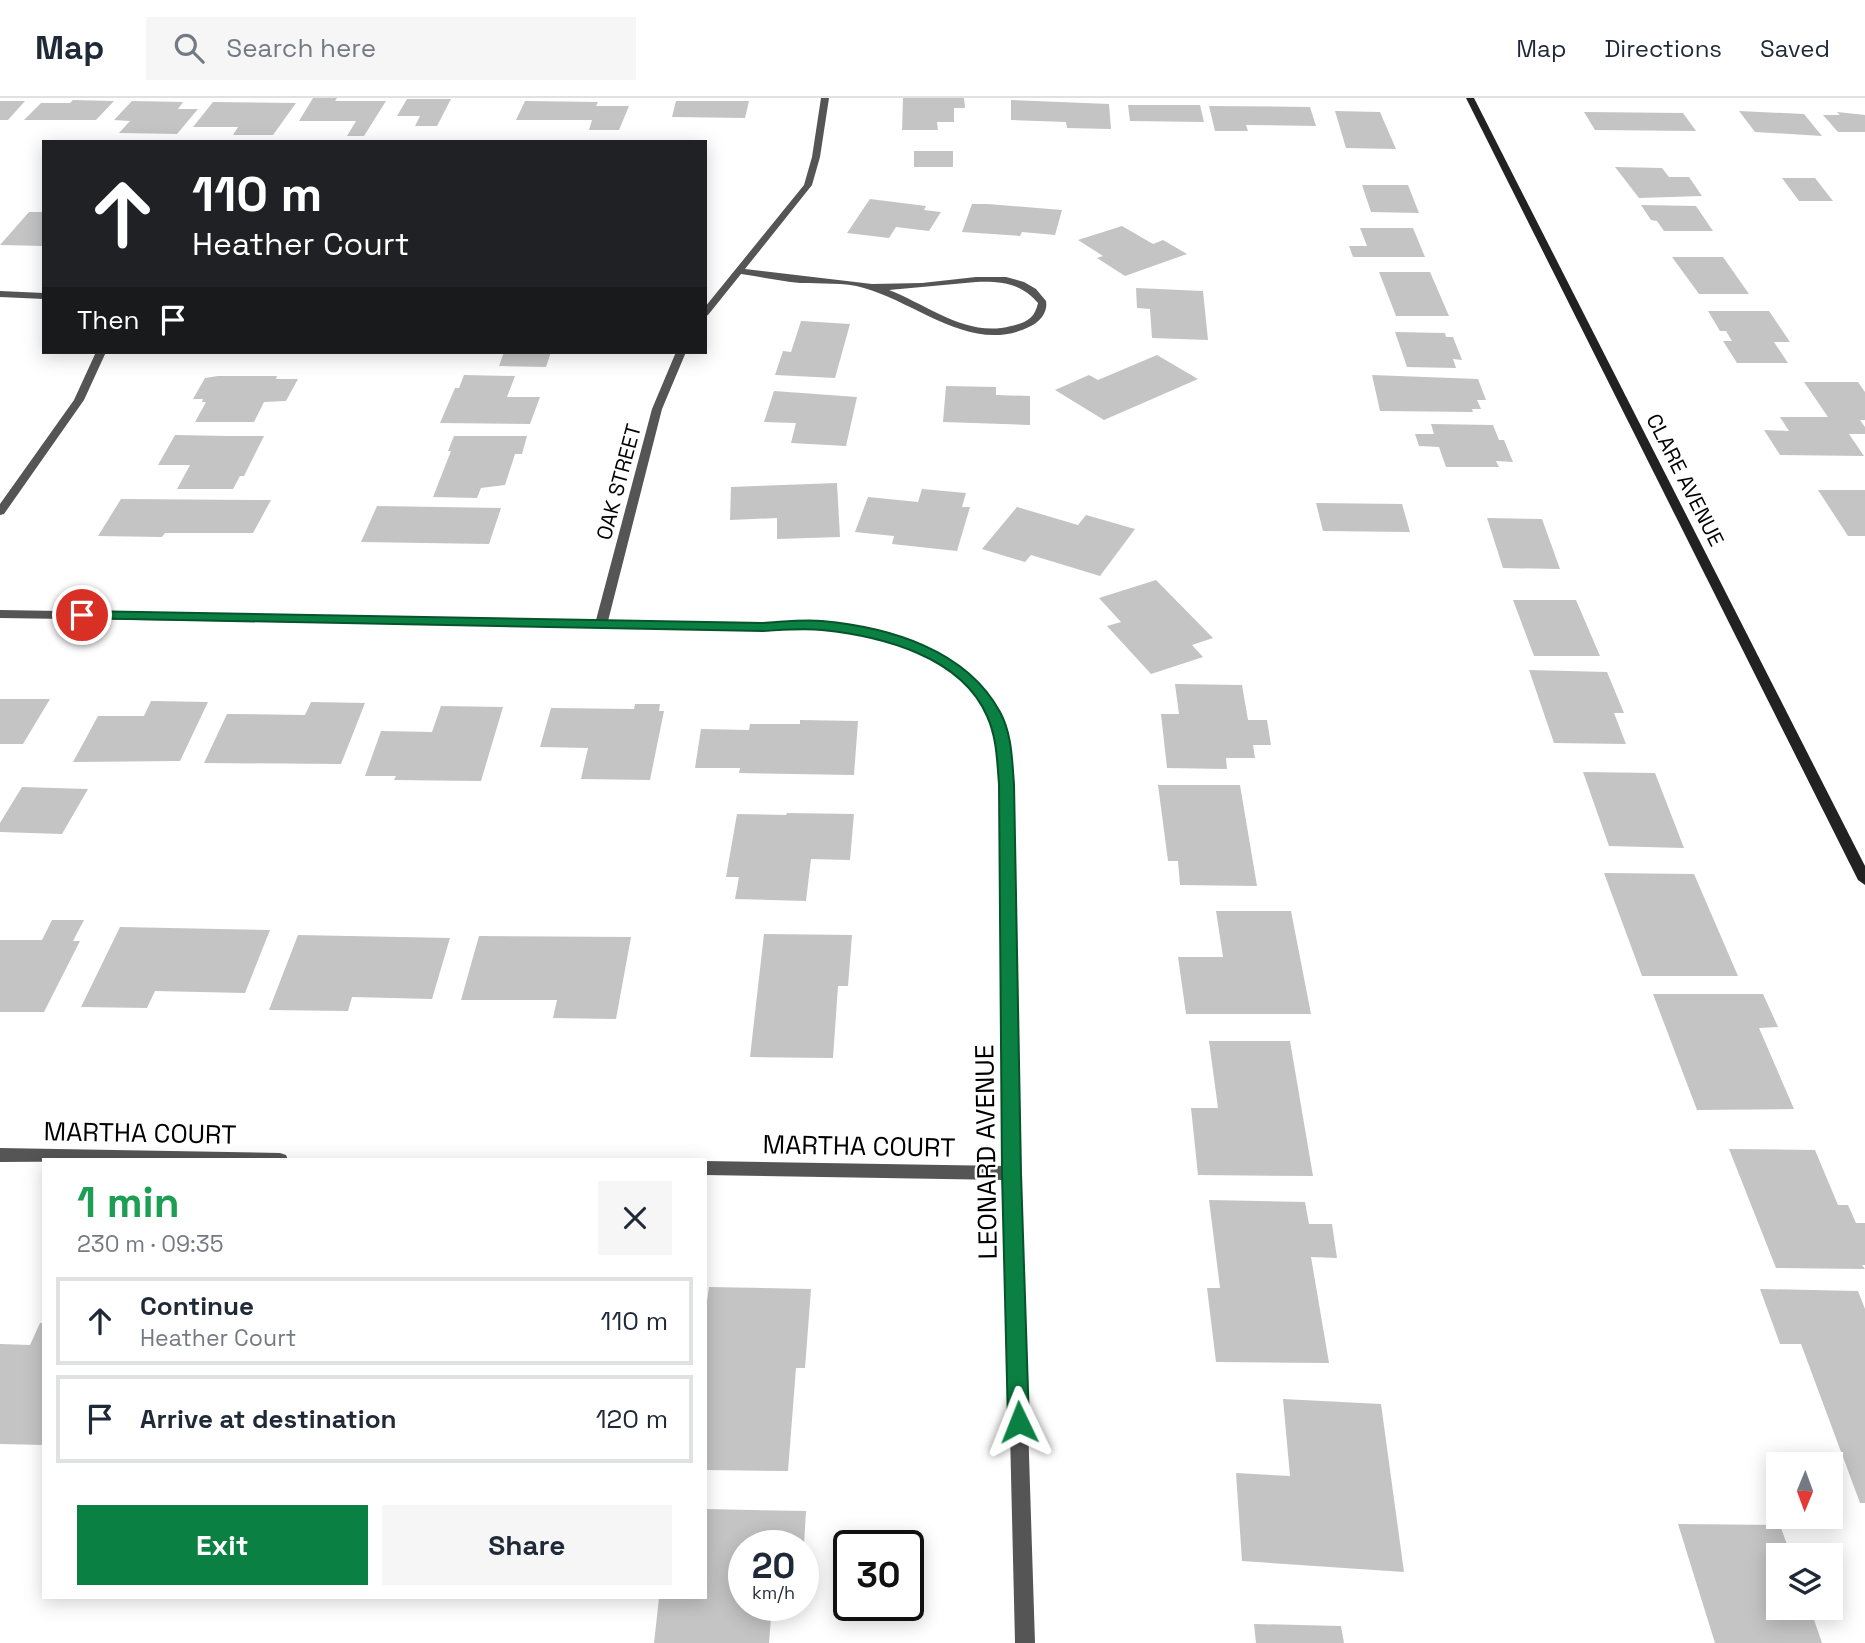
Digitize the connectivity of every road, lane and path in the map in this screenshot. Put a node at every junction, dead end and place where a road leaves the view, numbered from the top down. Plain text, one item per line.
1 (825, 98) edge
2 (1470, 98) edge
3 (739, 271) junction
4 (869, 286) junction
5 (0, 294) edge
6 (42, 296) edge
7 (707, 311) edge
8 (100, 354) edge
9 (680, 354) edge
10 (0, 512) edge
11 (0, 614) edge
12 (601, 624) junction
13 (1865, 880) edge
14 (0, 1155) edge
15 (168, 1158) edge
16 (707, 1168) edge
17 (1012, 1173) junction
18 (1025, 1643) edge

1 - 3 street
2 - 13 street, CLARE AVENUE
3 - 4 street
3 - 7 street
4 - 4 street
5 - 6 street
8 - 10 street
9 - 12 street, OAK STREET
11 - 12 street, LEONARD AVENUE
12 - 17 street, LEONARD AVENUE
14 - 15 street, MARTHA COURT
16 - 17 street, MARTHA COURT
17 - 18 street, LEONARD AVENUE

